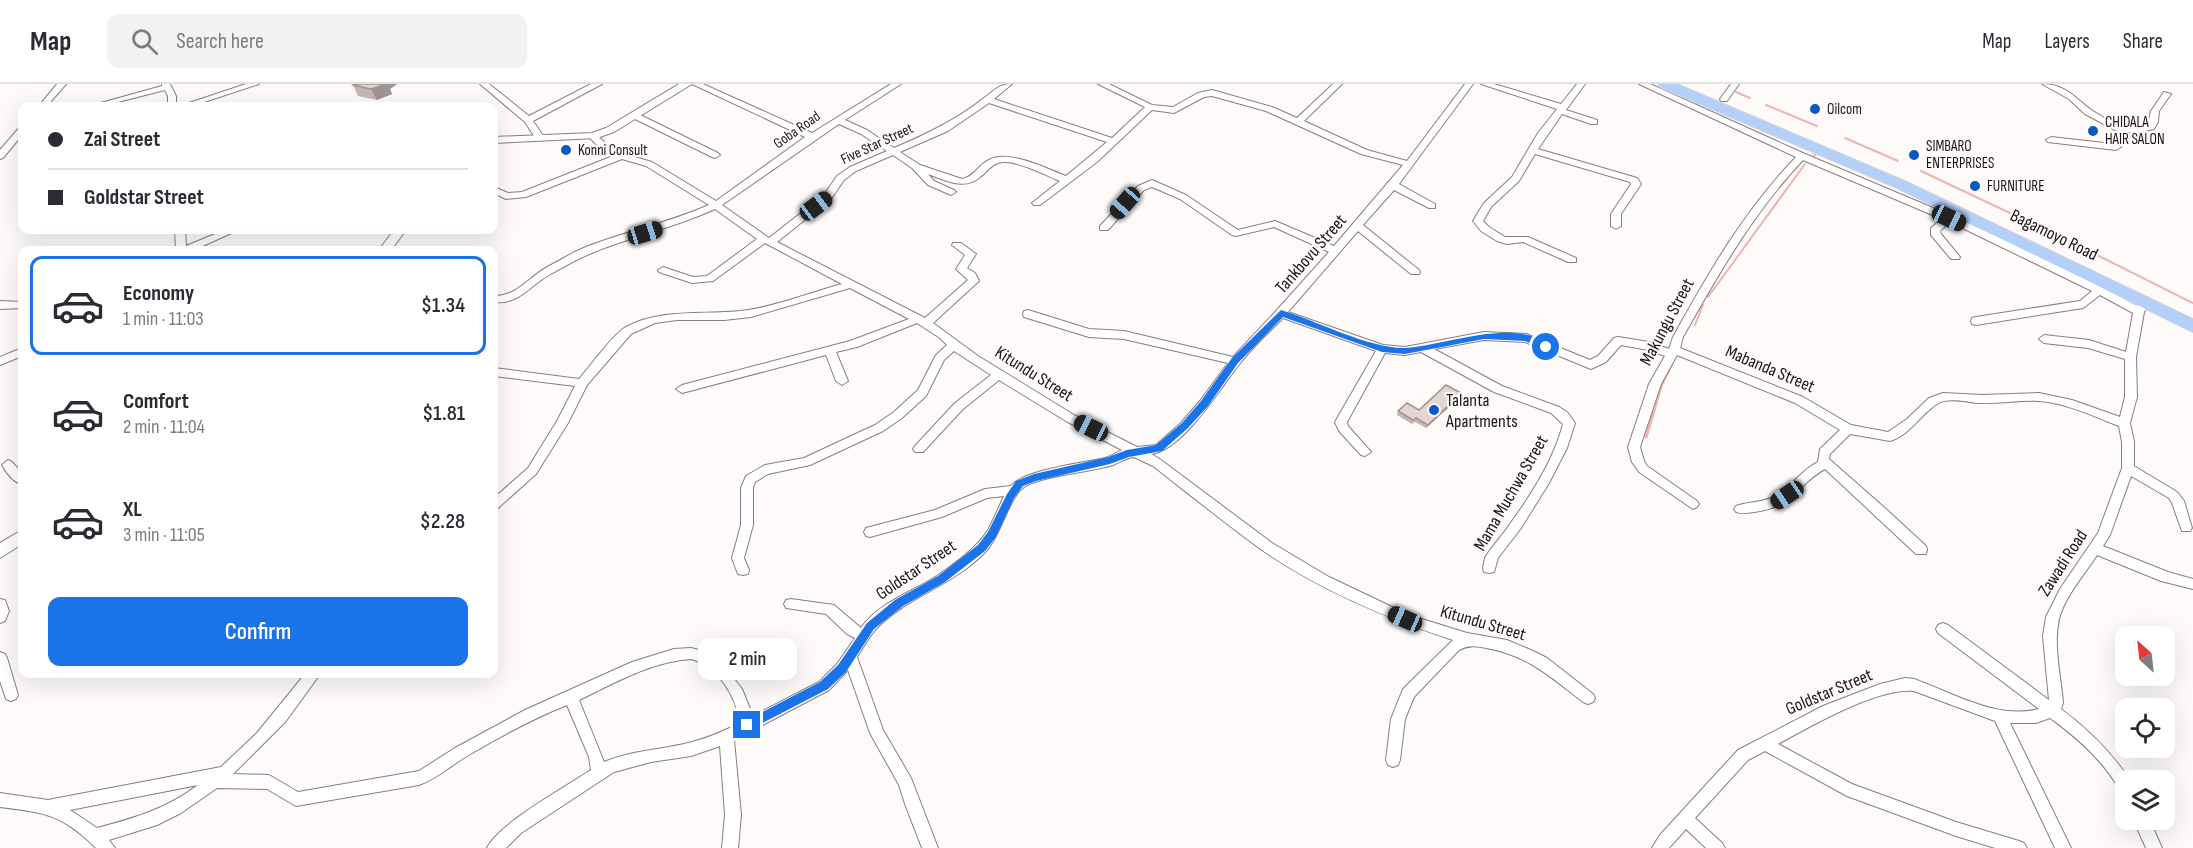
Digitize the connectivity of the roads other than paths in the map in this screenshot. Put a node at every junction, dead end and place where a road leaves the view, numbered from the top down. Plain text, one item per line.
1 (62, 84) edge
2 (255, 84) edge
3 (484, 84) edge
4 (598, 84) edge
5 (687, 84) edge
6 (696, 84) edge
7 (897, 84) edge
8 (1008, 84) edge
9 (1102, 84) edge
10 (1338, 84) edge
11 (1469, 84) edge
12 (1485, 84) edge
13 (1581, 84) edge
14 (1643, 84) edge
15 (1665, 84) edge
16 (1688, 84) edge
17 (1735, 84) edge
18 (2046, 84) edge
19 (166, 85) edge
20 (2167, 94) dead end
21 (1724, 99) junction
22 (988, 100) junction
23 (46, 102) edge
24 (108, 102) edge
25 (172, 102) edge
26 (197, 102) edge
27 (1150, 107) junction
28 (1562, 109) junction
29 (634, 115) junction
30 (528, 120) junction
31 (838, 120) junction
32 (1298, 122) junction
33 (1594, 122) dead end
34 (2121, 129) junction
35 (18, 135) edge
36 (593, 136) junction
37 (539, 137) junction
38 (812, 137) junction
39 (498, 140) edge
40 (2051, 140) dead end
41 (1115, 142) junction
42 (1533, 150) junction
43 (893, 151) junction
44 (715, 154) dead end
45 (0, 156) edge
46 (621, 156) junction
47 (1802, 156) junction
48 (1409, 164) junction
49 (917, 167) junction
50 (1067, 180) junction
51 (1394, 185) junction
52 (498, 192) edge
53 (951, 192) dead end
54 (1037, 203) dead end
55 (716, 204) junction
56 (1432, 207) dead end
57 (1949, 218) junction
58 (1358, 226) junction
59 (1616, 226) dead end
60 (1104, 228) dead end
61 (224, 234) edge
62 (767, 241) junction
63 (195, 246) edge
64 (957, 246) dead end
65 (1336, 251) junction
66 (1955, 257) dead end
67 (1572, 260) dead end
68 (663, 270) dead end
69 (1415, 272) dead end
70 (849, 285) junction
71 (2099, 290) junction
72 (498, 299) edge
73 (0, 305) edge
74 (18, 305) edge
75 (2142, 306) junction
76 (1281, 313) junction
77 (2193, 313) edge
78 (1028, 314) dead end
79 (1976, 321) dead end
80 (921, 322) junction
81 (2193, 326) edge
82 (2044, 339) dead end
83 (953, 345) junction
84 (1423, 348) junction
85 (1382, 349) junction
86 (829, 350) junction
87 (1673, 352) junction
88 (18, 354) edge
89 (2130, 357) junction
90 (0, 361) edge
91 (1235, 361) junction
92 (498, 372) edge
93 (999, 374) junction
94 (842, 381) dead end
95 (582, 382) junction
96 (682, 389) dead end
97 (2124, 423) junction
98 (1848, 429) junction
99 (919, 449) dead end
100 (1365, 452) dead end
101 (1139, 453) junction
102 (1825, 464) junction
103 (8, 465) dead end
104 (2128, 468) junction
105 (18, 476) edge
106 (1014, 490) junction
107 (498, 501) edge
108 (1694, 504) dead end
109 (1740, 509) dead end
110 (2186, 528) dead end
111 (870, 532) dead end
112 (18, 539) edge
113 (2096, 549) junction
114 (1921, 550) dead end
115 (0, 552) edge
116 (1489, 568) dead end
117 (743, 570) dead end
118 (2193, 584) edge
119 (0, 604) edge
120 (791, 604) dead end
121 (0, 618) edge
122 (1943, 629) dead end
123 (864, 636) junction
124 (1467, 639) junction
125 (850, 656) junction
126 (0, 657) edge
127 (310, 678) edge
128 (11, 695) dead end
129 (571, 697) junction
130 (1588, 698) dead end
131 (2053, 710) junction
132 (1999, 715) junction
133 (747, 725) junction
134 (726, 737) junction
135 (1764, 743) junction
136 (1393, 760) dead end
137 (2115, 770) edge
138 (599, 773) junction
139 (220, 777) junction
140 (0, 800) edge
141 (47, 807) junction
142 (1685, 818) junction
143 (2146, 830) edge
144 (95, 836) junction
145 (107, 848) edge
146 (495, 848) edge
147 (730, 848) edge
148 (930, 848) edge
149 (1660, 848) edge
150 (1717, 848) edge
151 (2019, 848) edge
152 (2063, 848) edge
153 (2154, 848) edge

1 - 23 street
2 - 26 street
3 - 30 street
4 - 30 street
5 - 29 street
6 - 38 street
7 - 31 street, Goba Road
8 - 22 street, Five Star Street
9 - 27 street
10 - 32 street
11 - 48 street, Tankbovu Street
12 - 28 street
13 - 28 street
14 - 47 street
15 - 75 highway, Bagamoyo Road
16 - 21 highway, Bagamoyo Road
17 - 21 street
18 - 34 street
19 - 24 street
19 - 25 street
20 - 34 street
21 - 77 highway, Bagamoyo Road
22 - 41 street
22 - 43 street, Five Star Street
27 - 32 street
27 - 41 street
28 - 33 street
28 - 42 street
29 - 36 street
29 - 44 street
30 - 37 street
31 - 38 street, Goba Road
31 - 43 street
32 - 48 street
34 - 40 street
35 - 45 street
36 - 37 street
36 - 46 street, Kitundu Street
37 - 39 street
38 - 55 street, Goba Road
41 - 50 street
42 - 59 street
42 - 67 street
43 - 49 street
43 - 62 street, Five Star Street
46 - 52 street
46 - 55 street, Kitundu Street
47 - 57 street
47 - 87 street, Makungu Street
48 - 51 street, Tankbovu Street
49 - 50 street
49 - 53 street
50 - 54 street
51 - 56 street
51 - 58 street, Tankbovu Street
55 - 62 street, Kitundu Street
55 - 72 street, Goba Road
57 - 66 street
57 - 71 street
58 - 65 street, Tankbovu Street
58 - 69 street
60 - 65 street
61 - 63 street
62 - 68 street, Five Star Street
62 - 70 street, Kitundu Street
64 - 80 street
65 - 76 street, Tankbovu Street
70 - 80 street, Kitundu Street
70 - 95 street
71 - 75 street
71 - 79 street
73 - 74 street
75 - 81 highway, Bagamoyo Road
75 - 89 street, Zawadi Road
76 - 85 street
76 - 91 street, Tankbovu Street
78 - 91 street
80 - 83 street, Kitundu Street
80 - 86 street
82 - 89 street
83 - 93 street, Kitundu Street
83 - 117 street
84 - 85 street
84 - 87 street, Mabanda Street
84 - 116 street, Mama Muchwa Street
85 - 100 street
86 - 94 street
86 - 96 street
87 - 98 street, Mabanda Street
87 - 108 street, Makungu Street
88 - 90 street
89 - 97 street, Zawadi Road
91 - 101 street, Tankbovu Street
92 - 95 street
93 - 99 street
93 - 101 street, Kitundu Street
95 - 107 street
97 - 98 street, Mabanda Street
97 - 104 street, Zawadi Road
98 - 102 street
101 - 106 street
101 - 124 street, Kitundu Street
102 - 109 street
102 - 114 street
103 - 105 street
104 - 110 street
104 - 113 street, Zawadi Road
106 - 111 street
106 - 123 street, Goldstar Street
112 - 115 street
113 - 118 street
113 - 131 street, Zawadi Road
119 - 121 street
120 - 123 street
122 - 131 street
123 - 125 street, Goldstar Street
124 - 130 street, Kitundu Street
124 - 136 street
125 - 133 street, Goldstar Street
125 - 148 street
126 - 128 street
127 - 139 street
129 - 133 street
129 - 138 street
129 - 139 street
131 - 132 street, Goldstar Street
131 - 137 street
132 - 135 street, Goldstar Street
132 - 152 street
133 - 134 street, Goldstar Street
134 - 138 street, Goldstar Street
134 - 147 street
135 - 142 street, Goldstar Street
135 - 151 street
138 - 146 street, Goldstar Street
139 - 141 street
139 - 144 street
140 - 141 street
141 - 144 street
142 - 149 street, Goldstar Street
142 - 150 street
143 - 153 street
144 - 145 street

